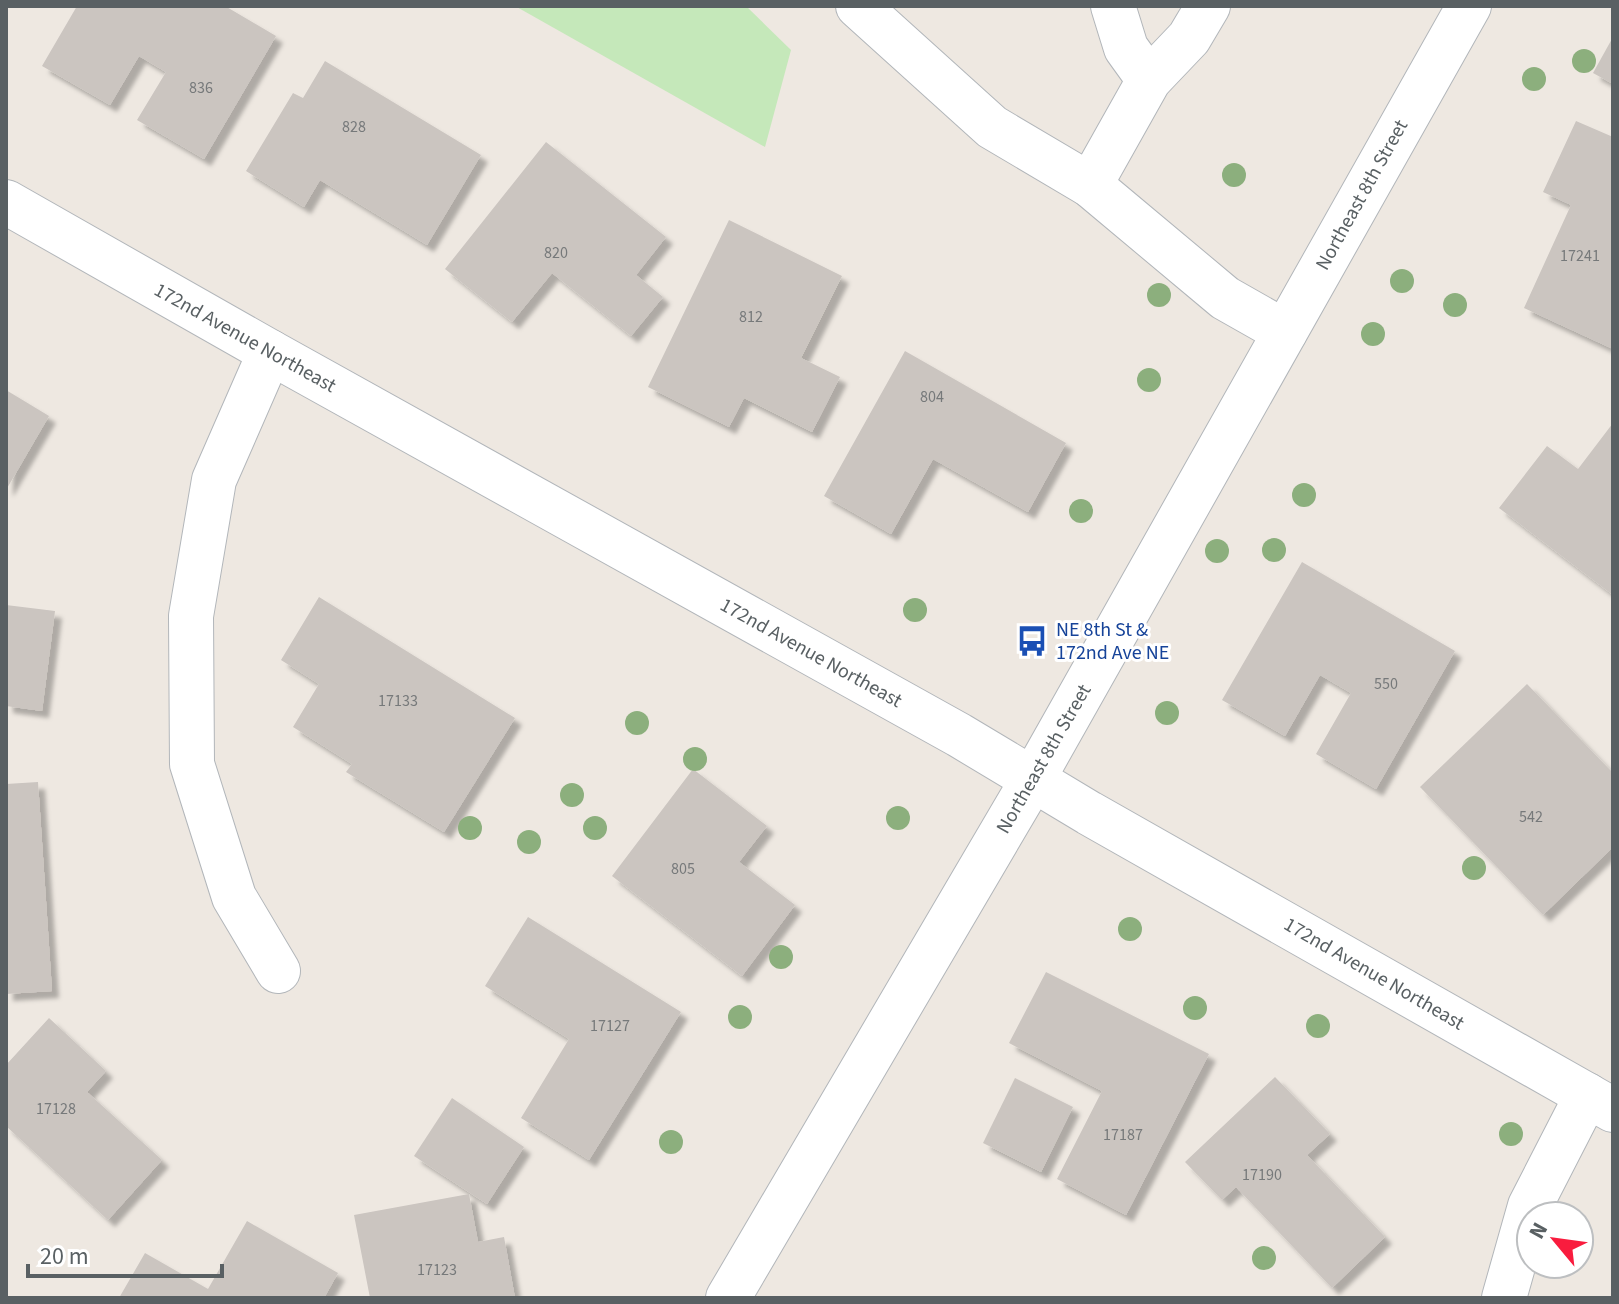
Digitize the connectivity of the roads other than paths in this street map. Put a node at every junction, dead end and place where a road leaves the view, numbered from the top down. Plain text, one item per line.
1 (858, 6) edge
2 (1113, 6) edge
3 (1208, 6) edge
4 (1469, 6) edge
5 (1149, 80) junction
6 (1090, 185) junction
7 (6, 202) edge
8 (1285, 332) junction
9 (270, 352) junction
10 (1033, 779) junction
11 (278, 971) dead end
12 (1600, 1102) edge
13 (728, 1298) edge
14 (1504, 1298) edge

1 - 6 street
2 - 5 street
3 - 5 street
4 - 8 street, Northeast 8th Street
5 - 6 street
6 - 8 street
7 - 9 street, 172nd Avenue Northeast
8 - 10 street, Northeast 8th Street
9 - 10 street, 172nd Avenue Northeast
9 - 11 street
10 - 12 street, 172nd Avenue Northeast
10 - 13 street, Northeast 8th Street
12 - 14 street

